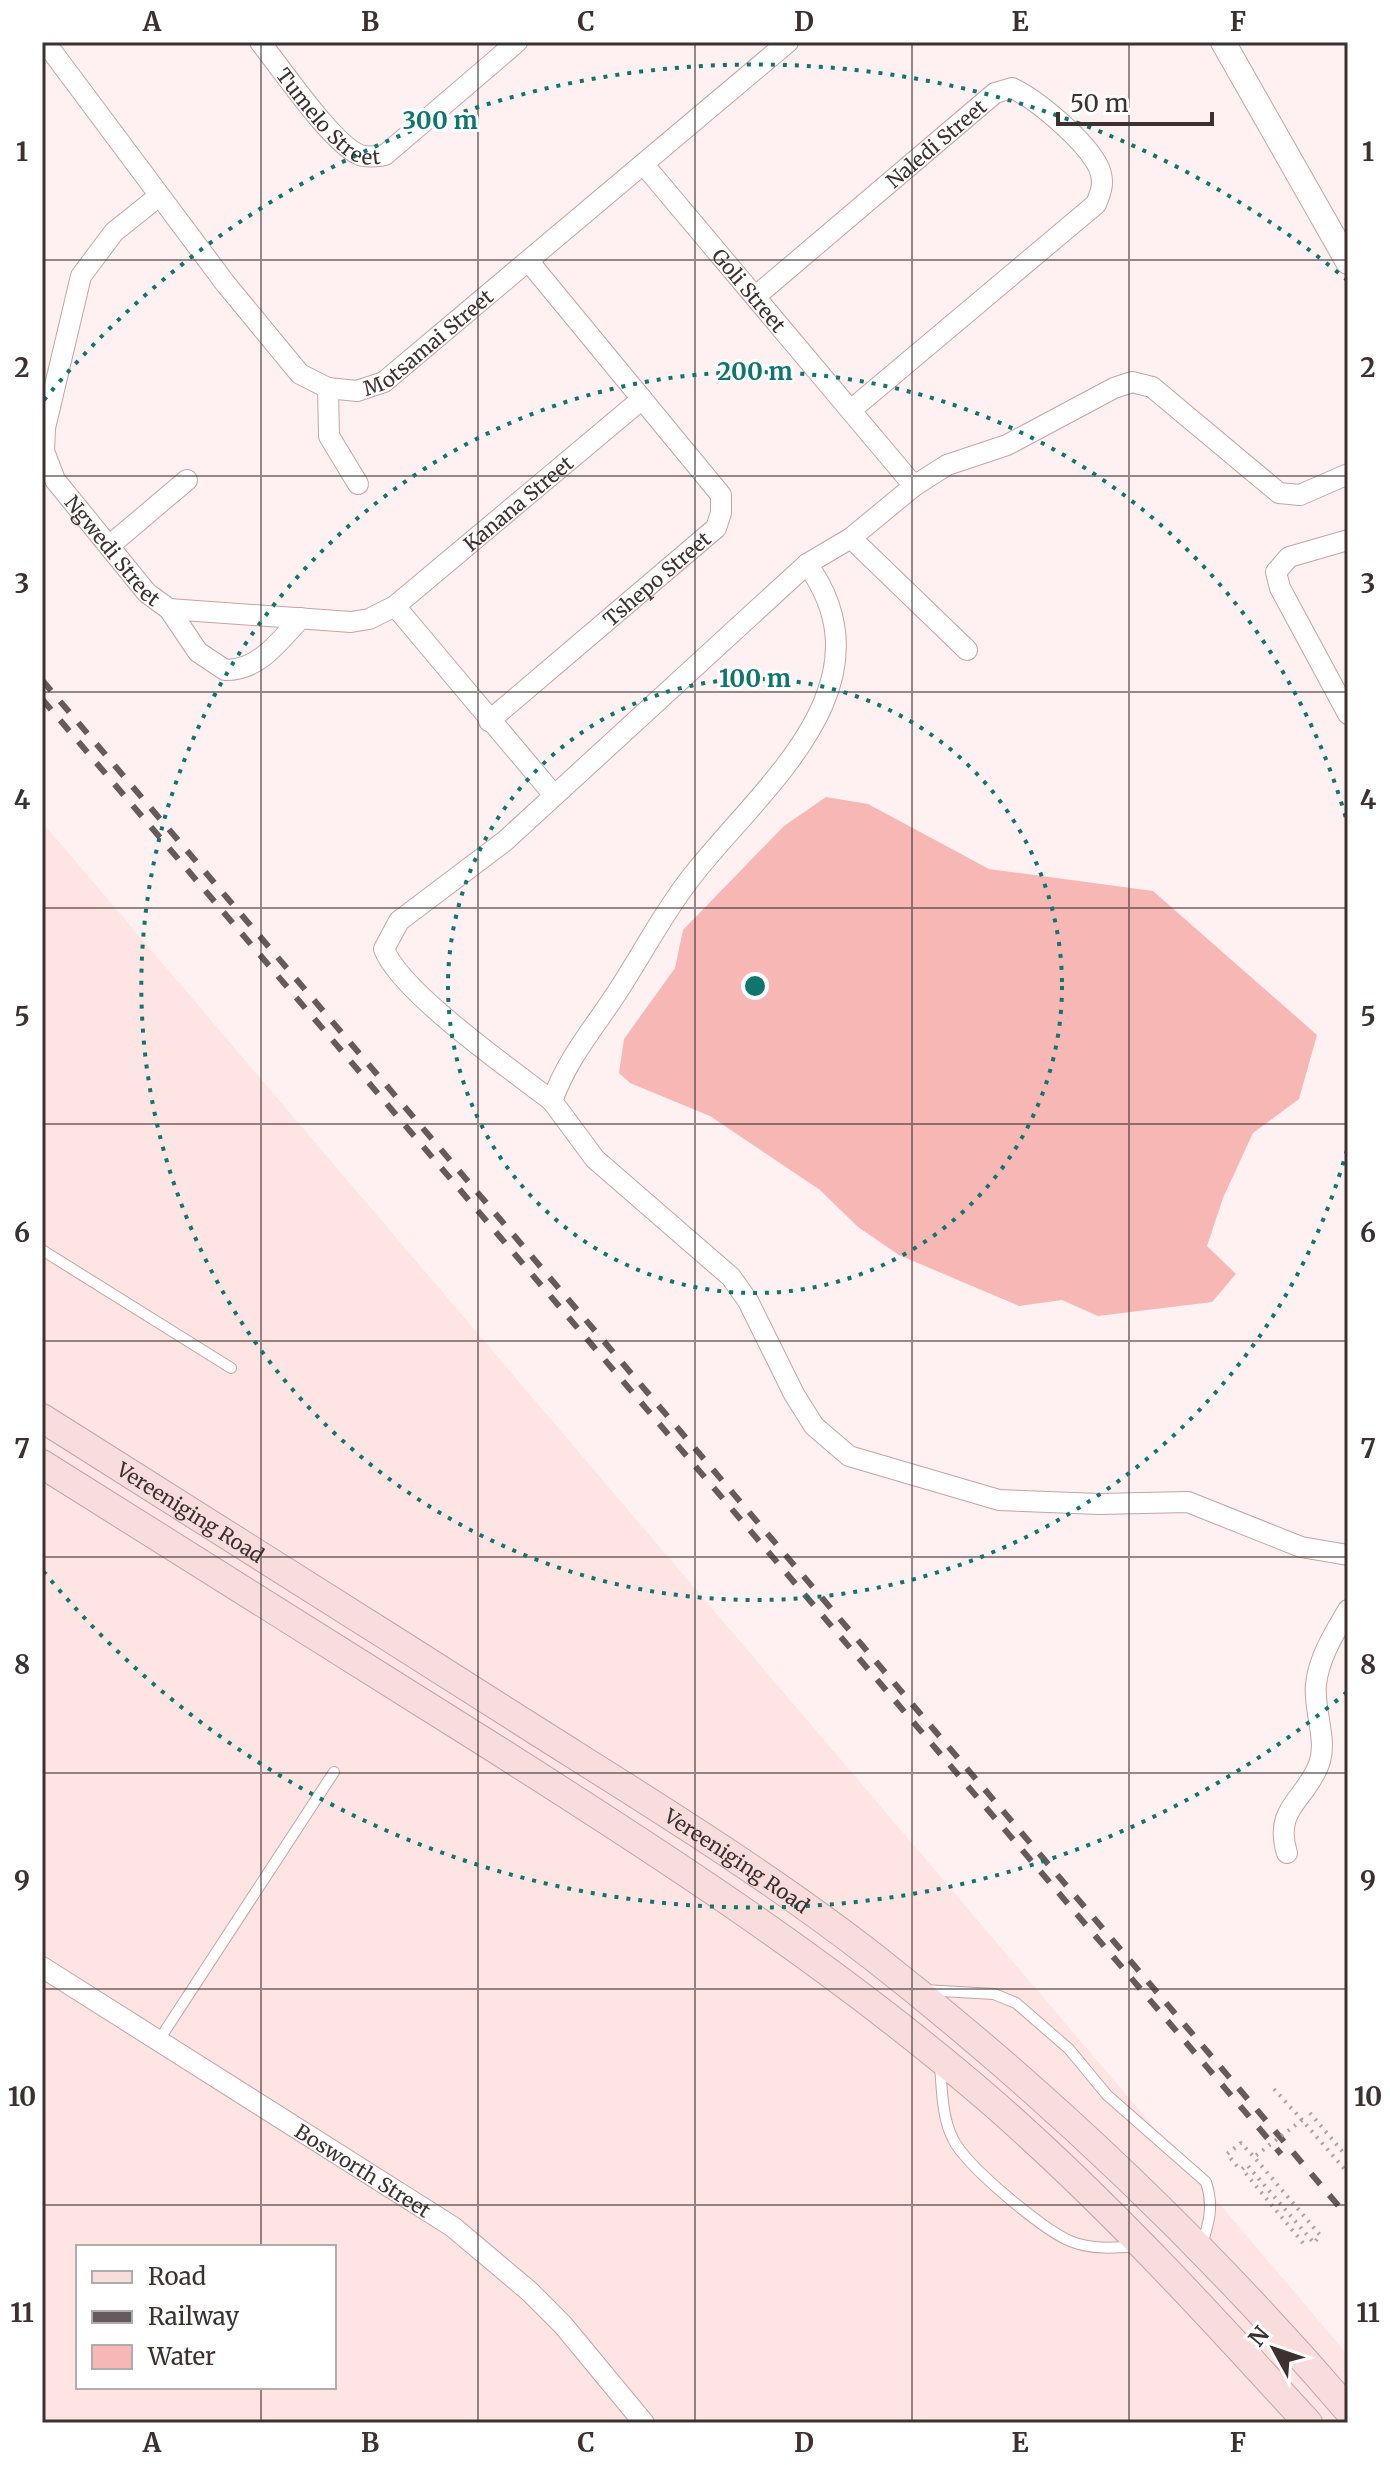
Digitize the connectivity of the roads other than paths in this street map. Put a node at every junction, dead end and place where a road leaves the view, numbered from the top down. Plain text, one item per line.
1 (45, 42) edge
2 (260, 42) edge
3 (517, 42) edge
4 (788, 42) edge
5 (1223, 42) edge
6 (645, 166) junction
7 (159, 196) junction
8 (1348, 262) edge
9 (530, 263) junction
10 (756, 296) junction
11 (328, 388) junction
12 (642, 399) junction
13 (851, 410) junction
14 (1348, 474) edge
15 (187, 480) dead end
16 (358, 484) dead end
17 (914, 486) junction
18 (851, 538) junction
19 (1348, 540) edge
20 (109, 546) junction
21 (807, 564) junction
22 (395, 606) junction
23 (169, 609) junction
24 (301, 618) junction
25 (967, 650) dead end
26 (1348, 714) edge
27 (489, 721) junction
28 (553, 794) junction
29 (552, 1101) junction
30 (42, 1250) edge
31 (231, 1368) dead end
32 (42, 1418) edge
33 (42, 1464) edge
34 (1348, 1555) edge
35 (1348, 1610) edge
36 (334, 1772) dead end
37 (1287, 1853) dead end
38 (42, 1967) edge
39 (914, 1990) junction
40 (159, 2040) junction
41 (939, 2059) junction
42 (1144, 2245) junction
43 (1201, 2247) junction
44 (1348, 2410) edge
45 (644, 2423) edge
46 (1308, 2423) edge

1 - 7 street, Motsamai Street
2 - 3 street, Tumelo Street
4 - 6 street, Motsamai Street
5 - 8 street
6 - 9 street, Motsamai Street
6 - 10 street, Goli Street
7 - 11 street, Motsamai Street
7 - 20 street, Ngwedi Street
9 - 11 street, Motsamai Street
9 - 12 street, Tshepo Street
10 - 13 street, Goli Street
10 - 13 street, Naledi Street
11 - 16 street
12 - 22 street, Kanana Street
12 - 27 street, Tshepo Street
13 - 17 street, Goli Street
14 - 17 street
15 - 20 street
17 - 18 street
18 - 21 street
18 - 25 street
19 - 26 street
20 - 23 street, Ngwedi Street
21 - 28 street
21 - 29 street
22 - 24 street, Ngwedi Street
22 - 27 street
23 - 24 street, Ngwedi Street
23 - 24 street
27 - 28 street
28 - 29 street
29 - 34 street
30 - 31 lane
32 - 39 main road, Vereeniging Road
33 - 41 main road, Vereeniging Road
35 - 37 street
36 - 40 lane
38 - 40 street, Bosworth Street
39 - 43 main road, Vereeniging Road
39 - 43 lane
40 - 45 street, Bosworth Street
41 - 42 main road, Vereeniging Road
41 - 42 lane
42 - 46 main road, Vereeniging Road
43 - 44 main road, Vereeniging Road

